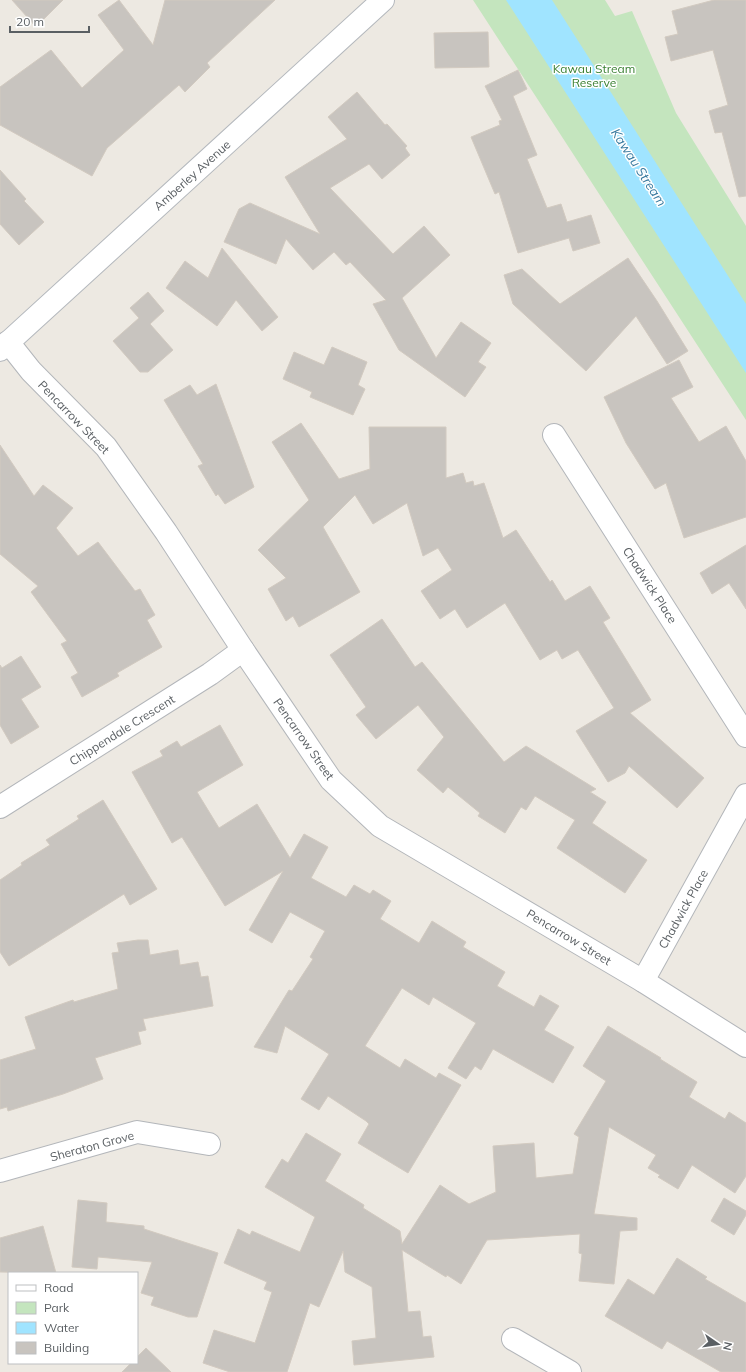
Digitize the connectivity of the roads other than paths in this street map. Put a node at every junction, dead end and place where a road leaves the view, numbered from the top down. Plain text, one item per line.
1 (383, 0) edge
2 (4, 346) edge
3 (554, 435) dead end
4 (243, 650) junction
5 (746, 736) edge
6 (746, 796) edge
7 (0, 807) edge
8 (643, 981) junction
9 (746, 1046) edge
10 (209, 1144) dead end
11 (0, 1171) edge
12 (513, 1339) dead end
13 (570, 1372) edge

1 - 2 street, Amberley Avenue
2 - 4 street, Pencarrow Street
3 - 5 street, Chadwick Place
4 - 7 street, Chippendale Crescent
4 - 8 street, Pencarrow Street
6 - 8 street, Chadwick Place
8 - 9 street, Pencarrow Street
10 - 11 street, Sheraton Grove
12 - 13 street

